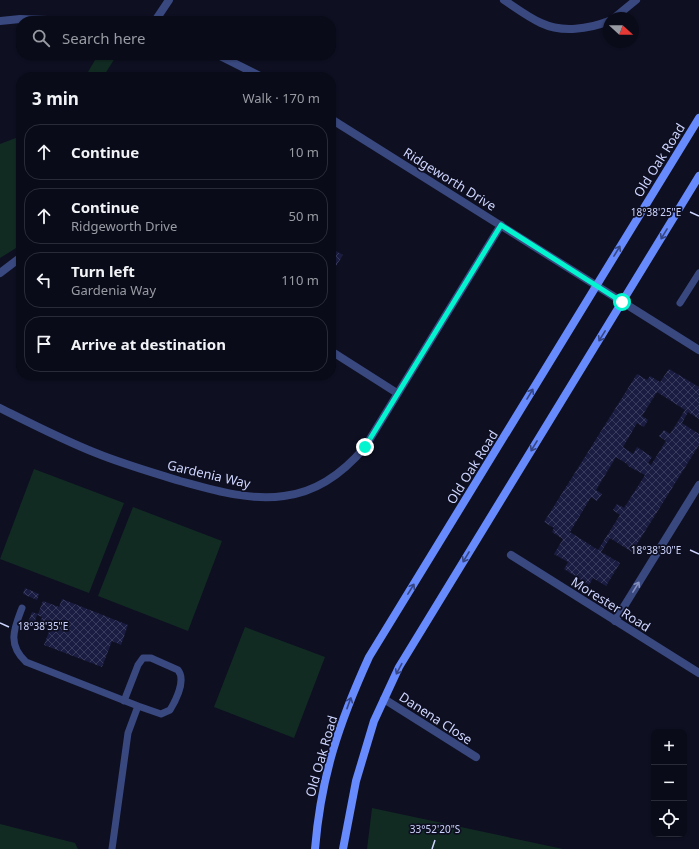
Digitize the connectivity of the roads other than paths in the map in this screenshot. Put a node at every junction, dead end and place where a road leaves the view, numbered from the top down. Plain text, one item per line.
1 (169, 0) edge
2 (504, 0) edge
3 (636, 0) edge
4 (621, 12) edge
5 (158, 16) edge
6 (16, 20) edge
7 (0, 21) edge
8 (603, 22) edge
9 (228, 60) edge
10 (252, 72) edge
11 (699, 118) edge
12 (336, 122) edge
13 (699, 176) edge
14 (501, 225) junction
15 (16, 261) edge
16 (0, 273) edge
17 (699, 273) edge
18 (596, 285) junction
19 (622, 302) junction
20 (680, 303) dead end
21 (699, 350) edge
22 (336, 354) edge
23 (397, 393) junction
24 (0, 408) edge
25 (699, 485) edge
26 (511, 555) dead end
27 (22, 608) dead end
28 (615, 620) junction
29 (699, 673) edge
30 (384, 698) junction
31 (124, 701) junction
32 (138, 706) junction
33 (476, 757) dead end
34 (112, 849) edge
35 (315, 849) edge
36 (343, 849) edge

1 - 5 street
2 - 8 street
3 - 4 street
6 - 7 street
9 - 10 street
18 -> 11 main road, Old Oak Road
12 - 14 street, Ridgeworth Drive
13 -> 19 main road
14 - 18 street, Ridgeworth Drive
14 - 23 street, Gardenia Way
15 - 16 street
17 - 20 lane
18 - 19 street, Ridgeworth Drive
35 -> 18 main road, Old Oak Road
19 - 21 street, Ridgeworth Drive
19 -> 30 main road
22 - 23 street
23 - 24 street, Gardenia Way
28 -> 25 street
26 - 28 street, Morester Road
27 - 31 lane
28 - 29 street, Morester Road
30 - 33 street, Danena Close
30 - 36 main road
31 - 32 lane
31 - 32 lane
32 - 34 lane

